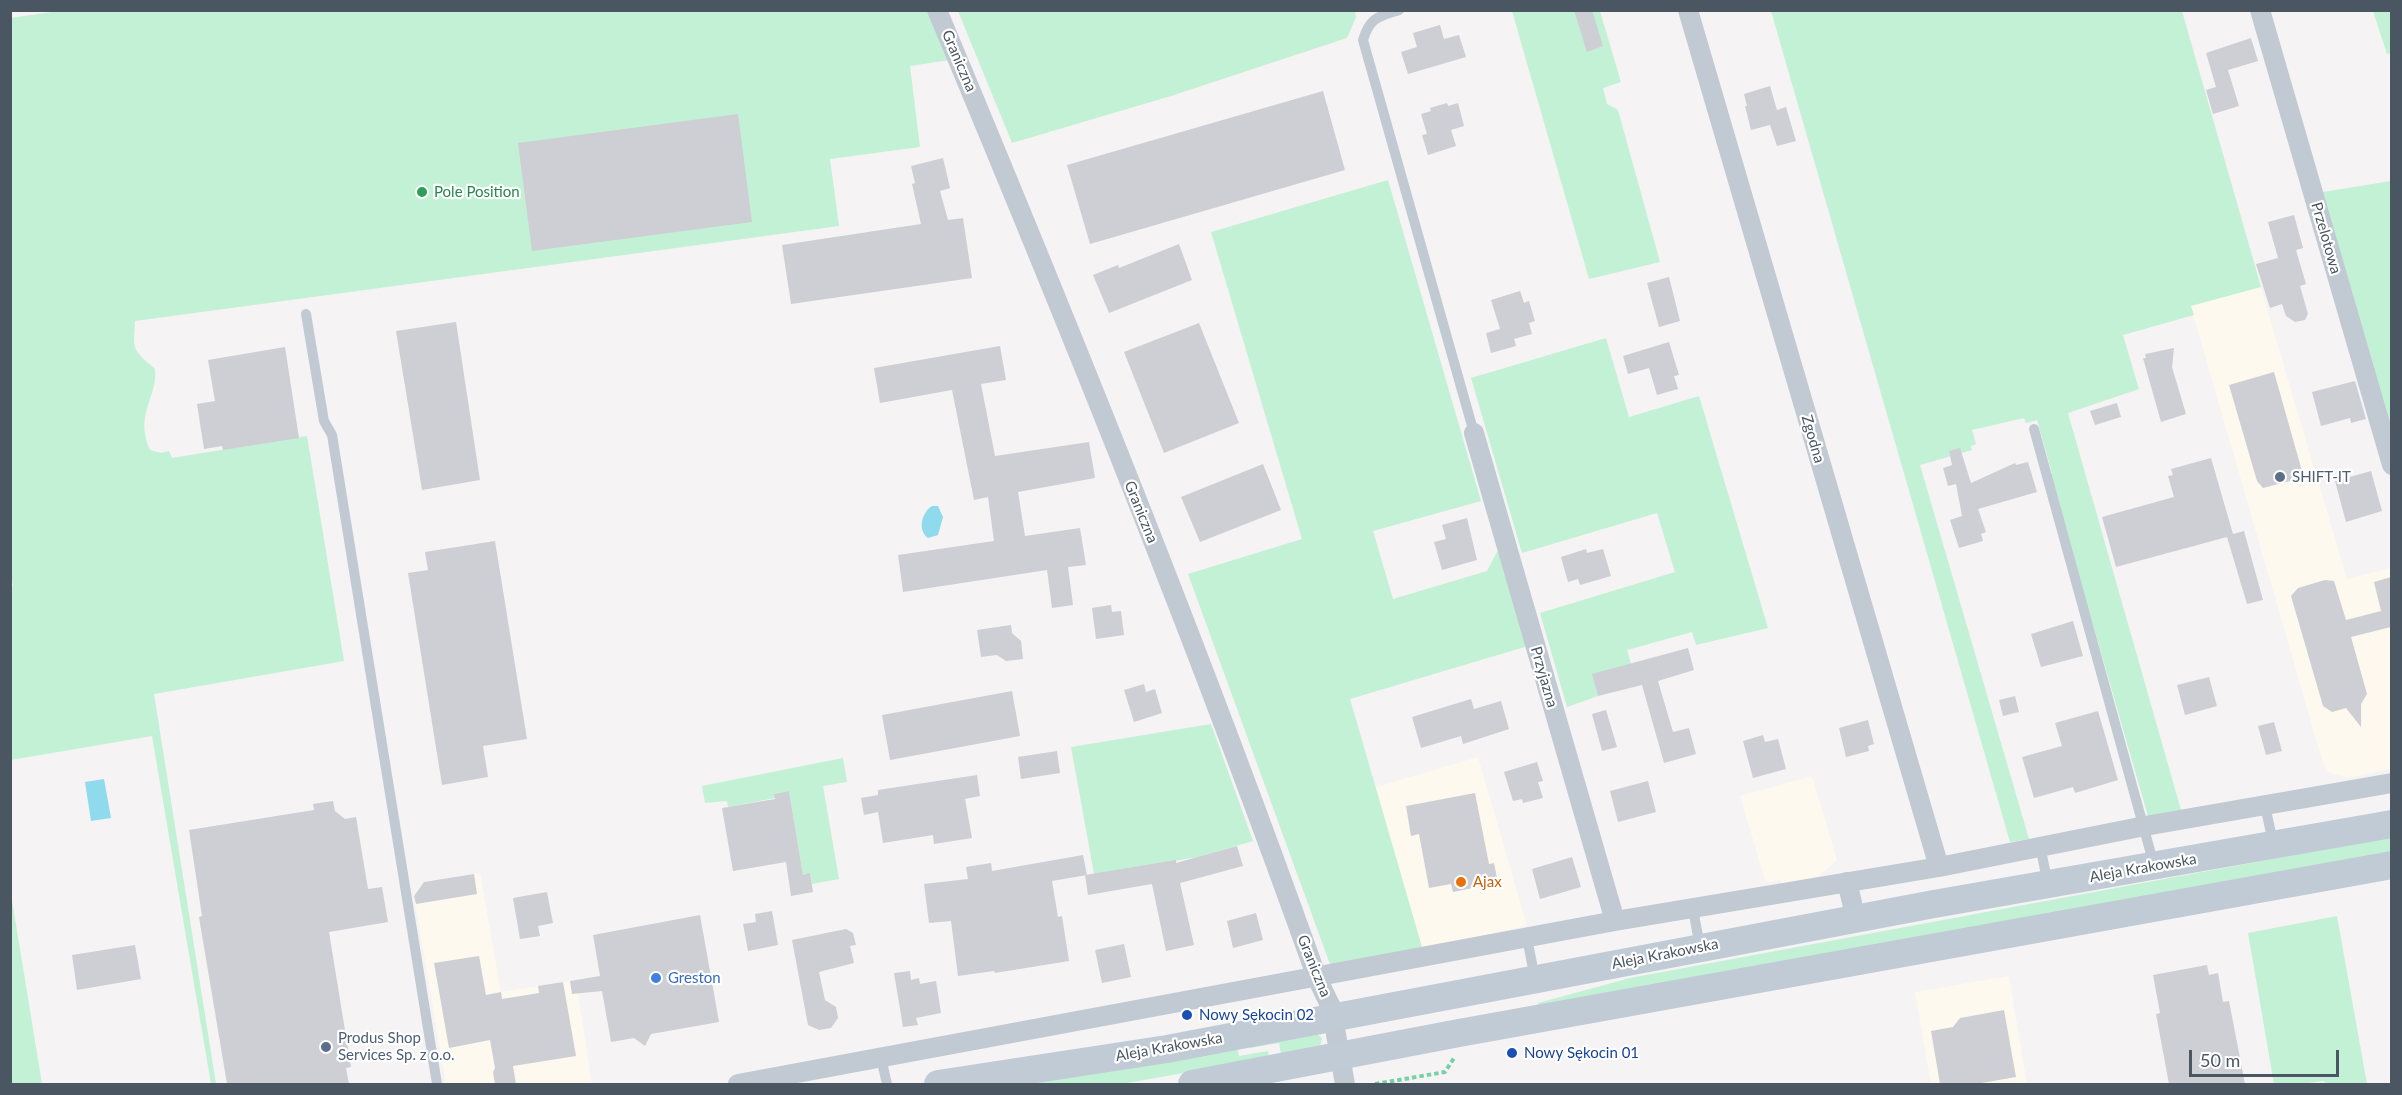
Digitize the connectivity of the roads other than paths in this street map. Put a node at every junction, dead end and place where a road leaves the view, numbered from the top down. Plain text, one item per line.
1 (937, 10) edge
2 (1399, 10) edge
3 (1688, 10) edge
4 (2260, 10) edge
5 (306, 314) dead end
6 (2034, 429) dead end
7 (1474, 433) joint
8 (2391, 465) edge
9 (2391, 783) edge
10 (2265, 805) junction
11 (2391, 824) edge
12 (2145, 826) junction
13 (2040, 846) junction
14 (2273, 846) junction
15 (2391, 865) edge
16 (2154, 866) junction
17 (1938, 867) junction
18 (1847, 882) junction
19 (2048, 885) junction
20 (1693, 909) junction
21 (1856, 920) junction
22 (1615, 921) junction
23 (1527, 938) junction
24 (1700, 947) junction
25 (1317, 978) junction
26 (1535, 979) junction
27 (1333, 1017) junction
28 (1341, 1056) junction
29 (881, 1058) junction
30 (810, 1077) edge
31 (437, 1084) edge
32 (738, 1084) edge
33 (887, 1084) edge
34 (938, 1084) edge
35 (1192, 1084) edge
36 (1345, 1084) edge

1 - 25 street, Graniczna
2 - 7 lane
3 - 17 street, Zgodna
4 - 8 street, Przelotowa
5 - 31 lane
6 - 12 lane
7 - 22 street, Przyjazna
9 - 10 street
10 - 12 street
10 - 14 lane
11 - 14 main road, Aleja Krakowska
12 - 13 street
12 - 16 lane
13 - 17 street
13 - 19 lane
14 - 16 main road, Aleja Krakowska
15 - 28 main road
16 - 19 main road, Aleja Krakowska
17 - 18 street
18 - 20 street
18 - 21 street
19 - 21 main road, Aleja Krakowska
20 - 22 street
20 - 24 lane
21 - 24 main road, Aleja Krakowska
22 - 23 street
23 - 25 street
23 - 26 lane
24 - 26 main road, Aleja Krakowska
25 - 27 street, Graniczna
25 - 29 street
26 - 27 main road, Aleja Krakowska
27 - 28 street, Graniczna
27 - 34 main road, Aleja Krakowska
28 - 35 main road
28 - 36 street, Graniczna
29 - 30 street
29 - 33 lane
30 - 32 street

